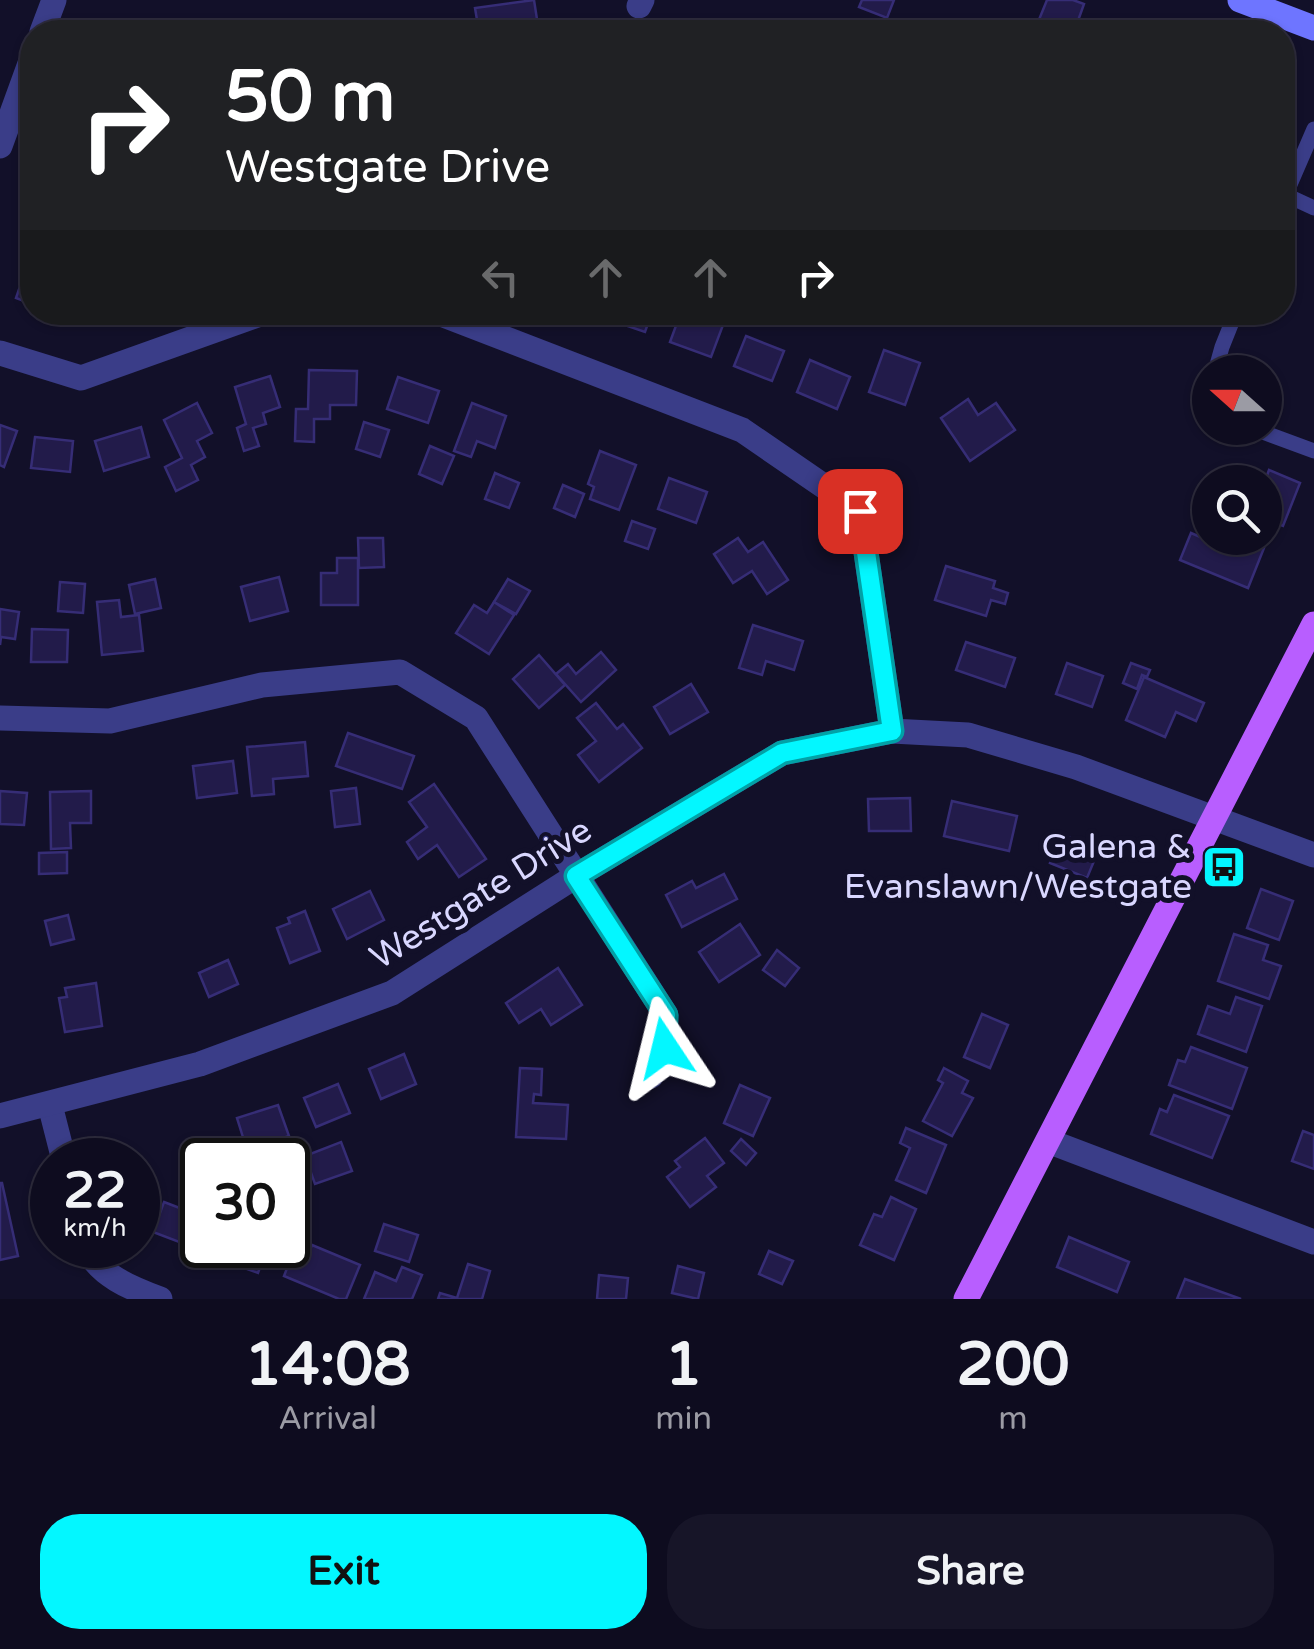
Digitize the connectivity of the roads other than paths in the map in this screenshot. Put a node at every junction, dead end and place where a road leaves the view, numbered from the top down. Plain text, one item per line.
1 (1240, 0) edge
2 (1293, 20) edge
3 (20, 91) edge
4 (1314, 129) edge
5 (0, 146) edge
6 (1295, 173) edge
7 (230, 325) edge
8 (470, 325) edge
9 (1231, 325) edge
10 (0, 354) edge
11 (1220, 355) edge
12 (1282, 439) edge
13 (1314, 451) edge
14 (1314, 624) edge
15 (0, 718) edge
16 (892, 731) junction
17 (1214, 818) junction
18 (1314, 855) edge
19 (576, 876) junction
20 (651, 1076) dead end
21 (50, 1105) junction
22 (0, 1116) edge
23 (58, 1138) edge
24 (1048, 1140) junction
25 (1314, 1242) edge
26 (103, 1268) edge
27 (160, 1299) edge
28 (966, 1299) edge

1 - 2 main road
3 - 5 street
4 - 6 lane
7 - 10 street
8 - 16 street
9 - 11 lane
12 - 13 lane
14 - 17 main road
15 - 19 street
16 - 17 street, Westgate Drive
16 - 19 street, Westgate Drive
17 - 18 street, Westgate Drive
17 - 24 main road
19 - 20 street
19 - 21 street, Westgate Drive
21 - 22 street, Westgate Drive
21 - 23 street
24 - 25 street
24 - 28 main road
26 - 27 street

